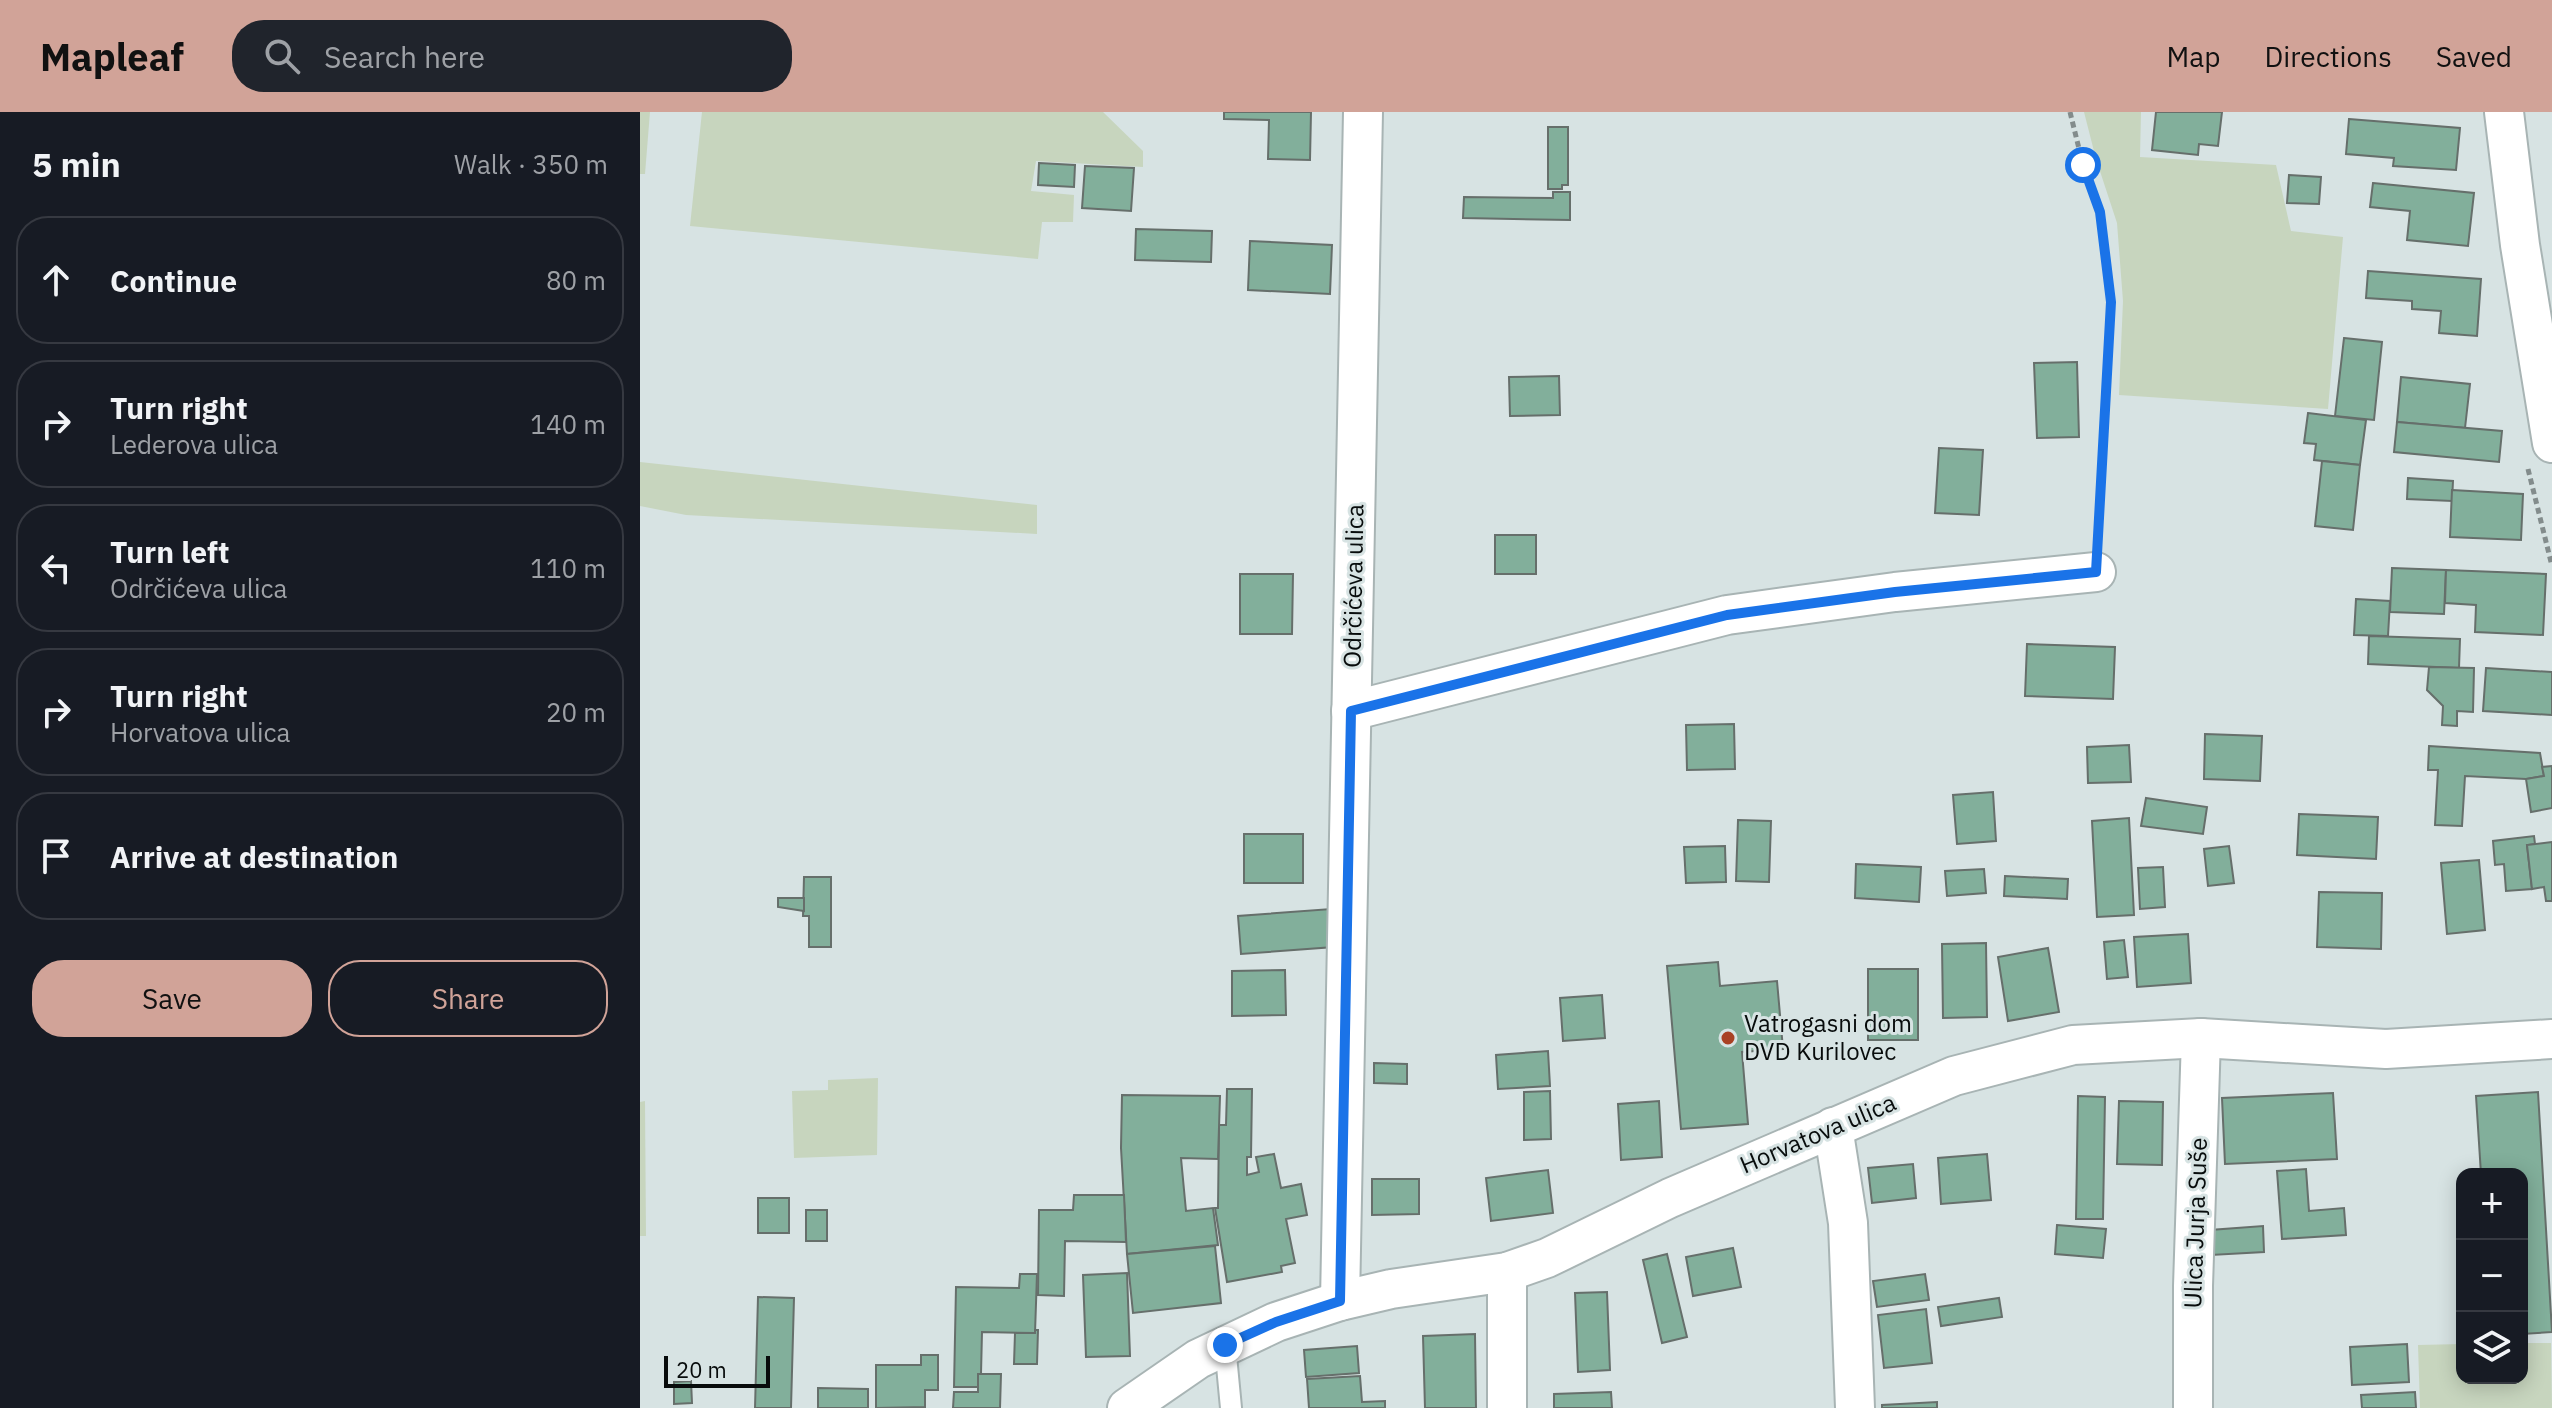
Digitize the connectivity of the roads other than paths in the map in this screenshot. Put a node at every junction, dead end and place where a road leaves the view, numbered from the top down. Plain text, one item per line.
1 (1363, 112) edge
2 (2504, 112) edge
3 (2552, 443) edge
4 (2096, 572) road end
5 (1351, 711) junction
6 (2201, 1038) junction
7 (2552, 1039) edge
8 (1833, 1127) junction
9 (1507, 1272) junction
10 (1340, 1301) junction
11 (1225, 1345) junction
12 (1127, 1408) edge
13 (1231, 1408) edge
14 (1507, 1408) edge
15 (1855, 1408) edge
16 (2193, 1408) edge

1 - 5 street, Odrčićeva ulica
2 - 3 street
4 - 5 street
5 - 10 street, Odrčićeva ulica
6 - 7 street, Horvatova ulica
6 - 8 street, Horvatova ulica
6 - 16 street, Ulica Jurja Suše
8 - 9 street, Horvatova ulica
8 - 15 street
9 - 10 street, Horvatova ulica
9 - 14 street
10 - 11 street, Horvatova ulica
11 - 12 street, Horvatova ulica
11 - 13 lane

